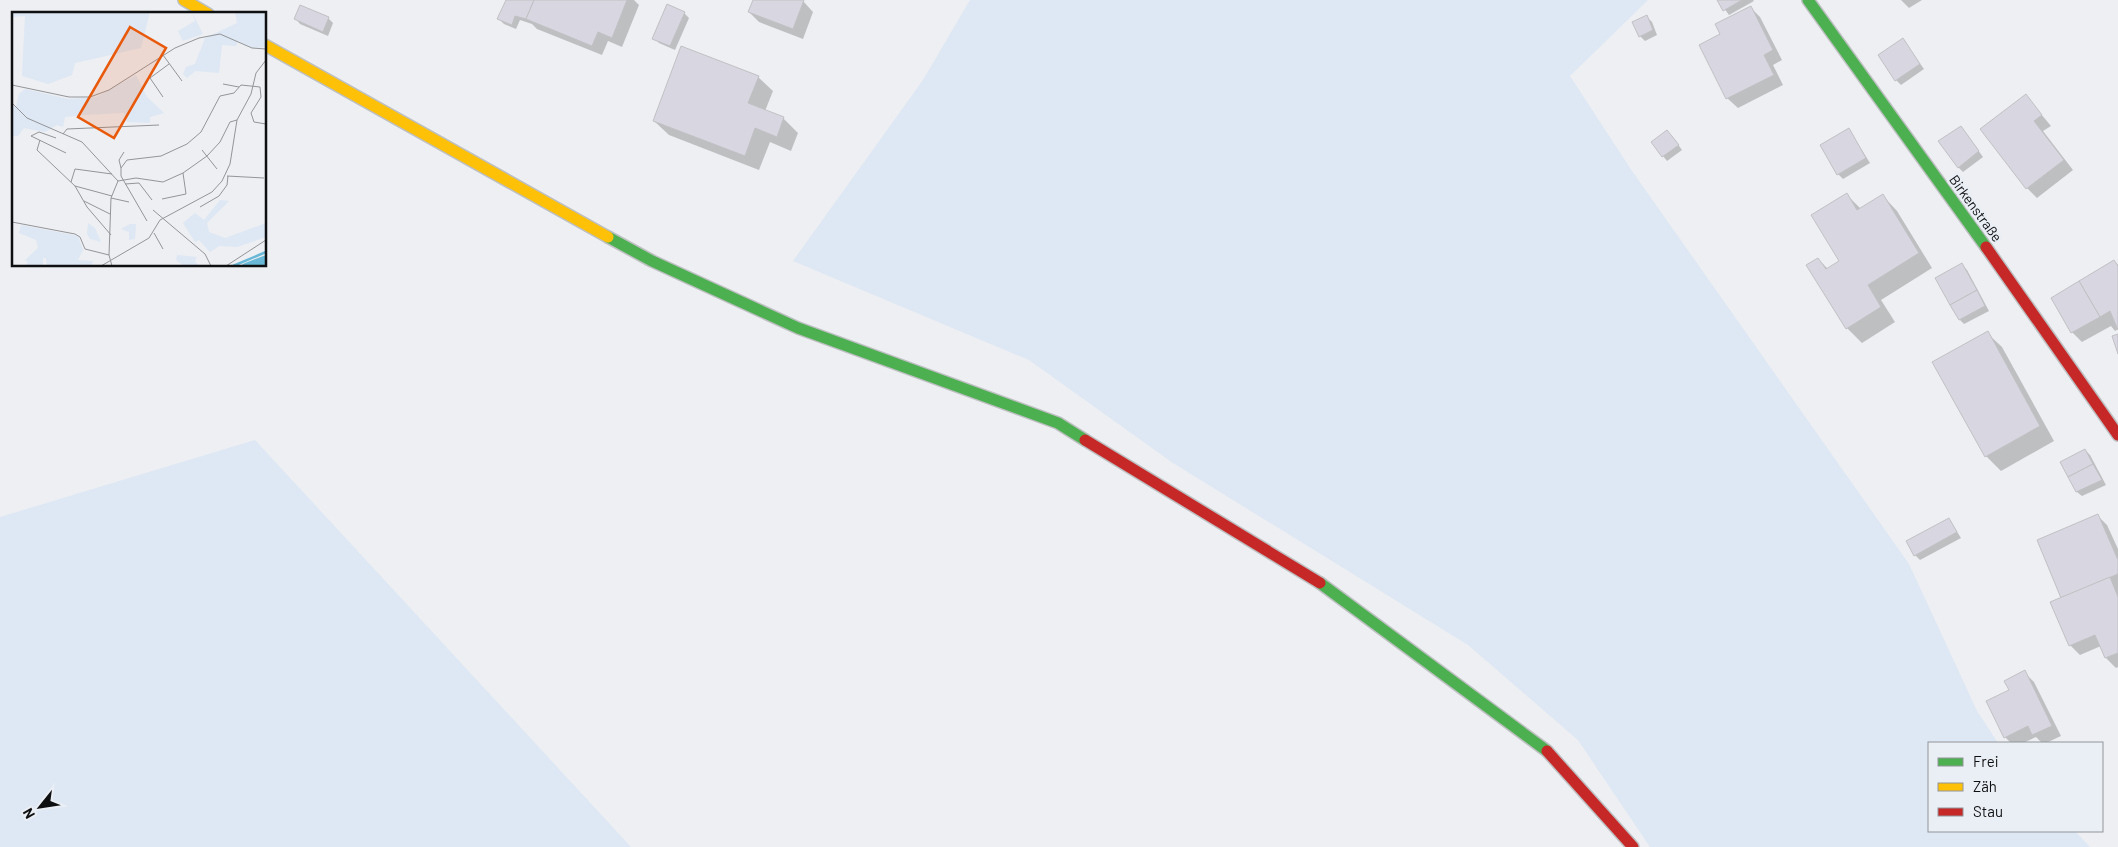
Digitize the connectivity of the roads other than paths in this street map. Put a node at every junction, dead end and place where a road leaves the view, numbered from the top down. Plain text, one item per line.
1 (184, 0) edge
2 (1808, 0) edge
3 (205, 12) edge
4 (266, 46) edge
5 (2118, 435) edge
6 (1633, 847) edge

1 - 3 street
2 - 5 street, Birkenstraße
4 - 6 street

